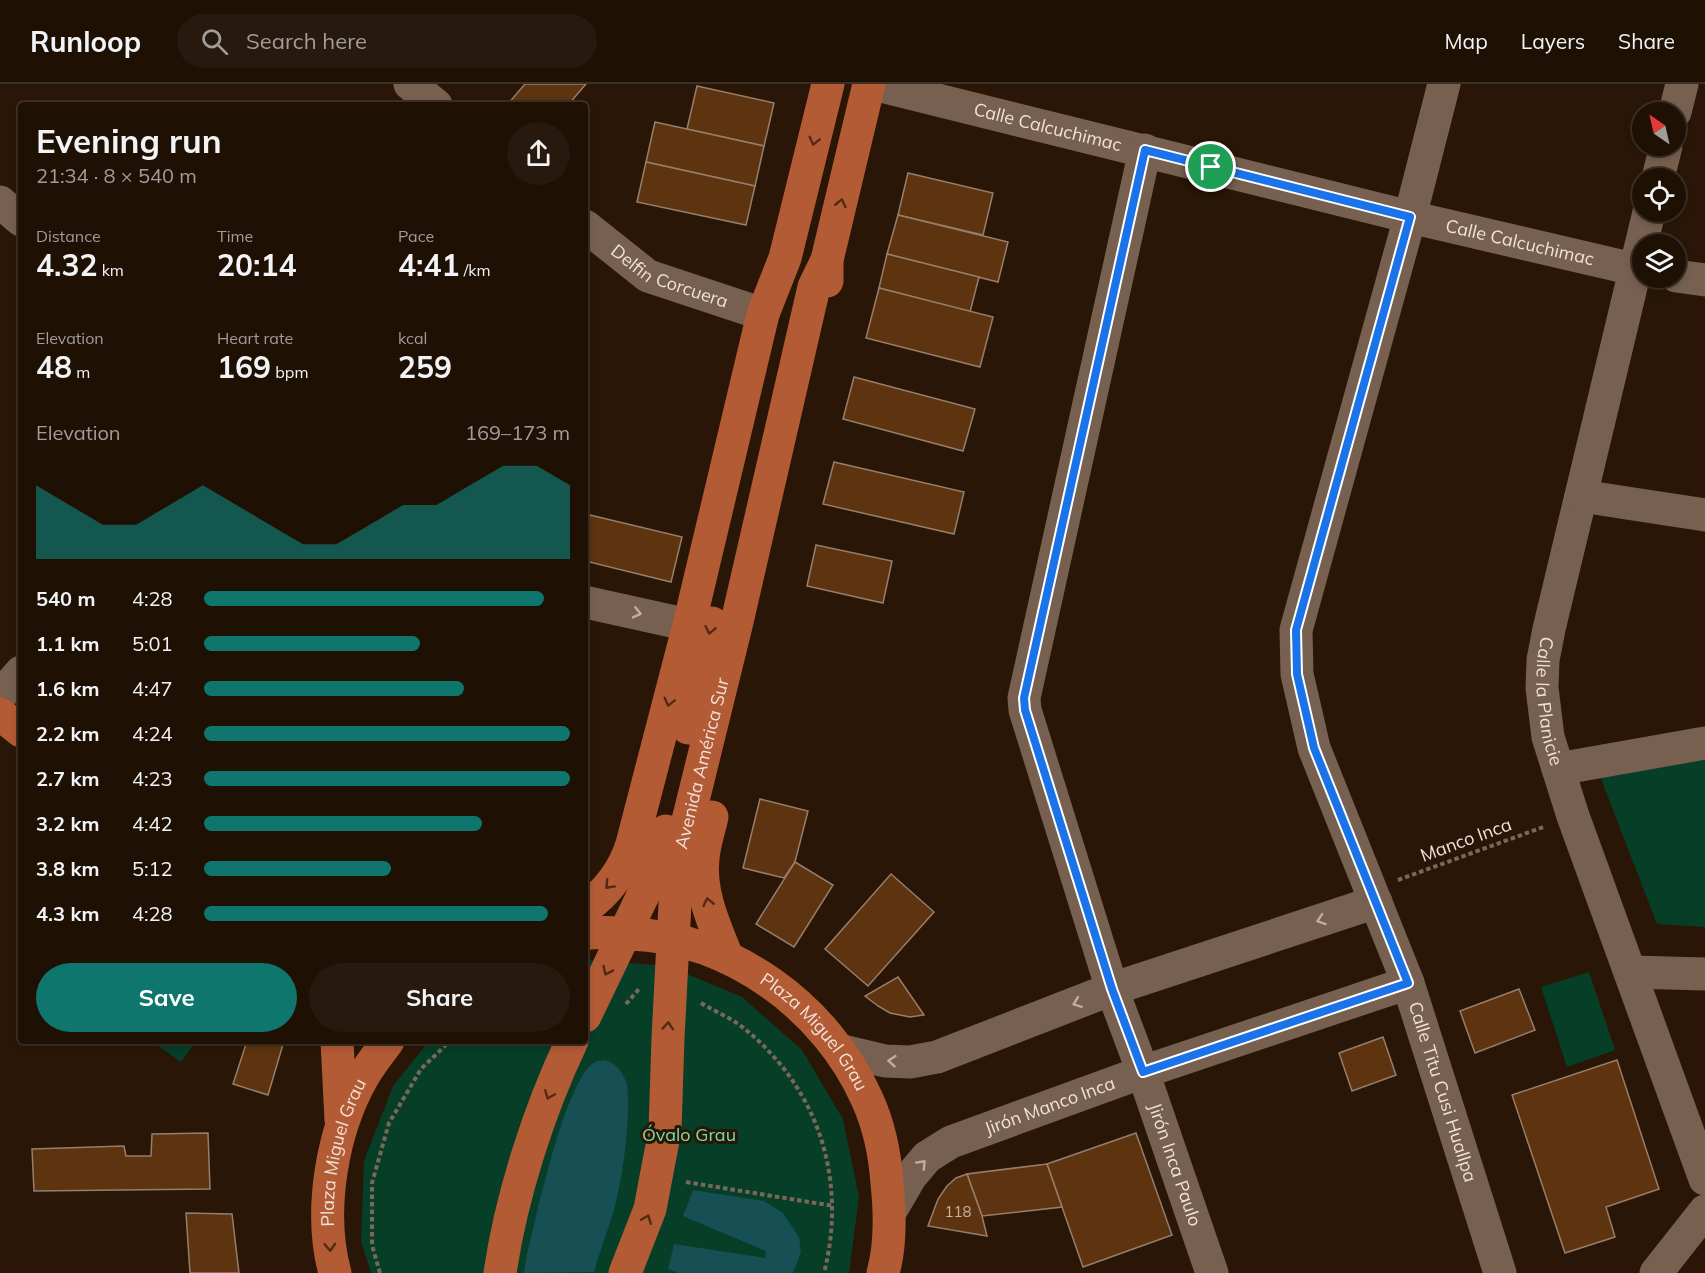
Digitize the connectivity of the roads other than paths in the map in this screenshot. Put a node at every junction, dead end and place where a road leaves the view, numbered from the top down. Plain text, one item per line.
1 (828, 84) edge
2 (871, 84) edge
3 (1444, 84) edge
4 (1682, 84) edge
5 (1678, 102) edge
6 (1145, 150) junction
7 (0, 202) edge
8 (18, 217) edge
9 (1410, 217) junction
10 (588, 228) edge
11 (1632, 269) edge
12 (804, 273) junction
13 (1686, 277) edge
14 (1705, 280) edge
15 (1633, 288) edge
16 (763, 314) junction
17 (1581, 496) junction
18 (1705, 515) edge
19 (588, 603) edge
20 (689, 625) junction
21 (18, 675) edge
22 (0, 696) edge
23 (0, 714) edge
24 (18, 729) edge
25 (1705, 743) edge
26 (1558, 769) junction
27 (1376, 902) junction
28 (588, 905) edge
29 (588, 934) edge
30 (727, 957) junction
31 (1631, 972) junction
32 (1705, 974) edge
33 (1408, 983) junction
34 (1112, 989) junction
35 (588, 1010) edge
36 (337, 1044) edge
37 (386, 1044) edge
38 (571, 1044) edge
39 (839, 1050) junction
40 (1143, 1072) junction
41 (341, 1127) junction
42 (1705, 1179) edge
43 (1705, 1211) edge
44 (890, 1212) junction
45 (335, 1273) edge
46 (500, 1273) edge
47 (625, 1273) edge
48 (883, 1273) edge
49 (1212, 1273) edge
50 (1500, 1273) edge
51 (1656, 1273) edge

1 -> 12 main road, Avenida América Sur
2 - 6 street, Calle Calcuchimac
12 -> 2 main road, Avenida América Sur
3 - 9 street, Calle Titu Cusi Huallpa
4 - 5 street
6 - 9 street, Calle Calcuchimac
6 - 34 street, Jirón Inca Paulo
7 - 8 street
9 - 11 street, Calle Calcuchimac
9 - 27 street, Calle Titu Cusi Huallpa
10 - 16 street, Delfin Corcuera
12 - 16 main road, Avenida América Sur
30 -> 12 main road, Avenida América Sur
12 -> 35 main road, Avenida América Sur
47 -> 12 main road, Avenida América Sur
13 - 14 street
15 - 17 street, Calle la Planicie
16 - 20 main road, Avenida América Sur
17 - 18 street
17 - 26 street, Calle la Planicie
19 -> 20 street
20 -> 28 main road, Avenida América Sur
21 - 22 street
23 - 24 main road
25 - 26 street
26 - 31 street, Calle la Planicie
27 - 33 street, Calle Titu Cusi Huallpa
27 -> 34 street
29 - 30 main road, Plaza Miguel Grau
30 - 39 main road, Plaza Miguel Grau
31 - 32 street
31 - 42 street, Calle la Planicie
33 - 40 street, Jirón Manco Inca
33 - 50 street, Calle Titu Cusi Huallpa
34 -> 39 street
34 - 40 street, Jirón Inca Paulo
36 - 41 main road
37 - 41 main road, Plaza Miguel Grau
38 -> 46 main road
39 - 44 main road, Plaza Miguel Grau
44 -> 40 street, Jirón Manco Inca
40 - 49 street, Jirón Inca Paulo
41 -> 45 main road, Plaza Miguel Grau
43 - 51 street
44 - 48 main road, Plaza Miguel Grau

